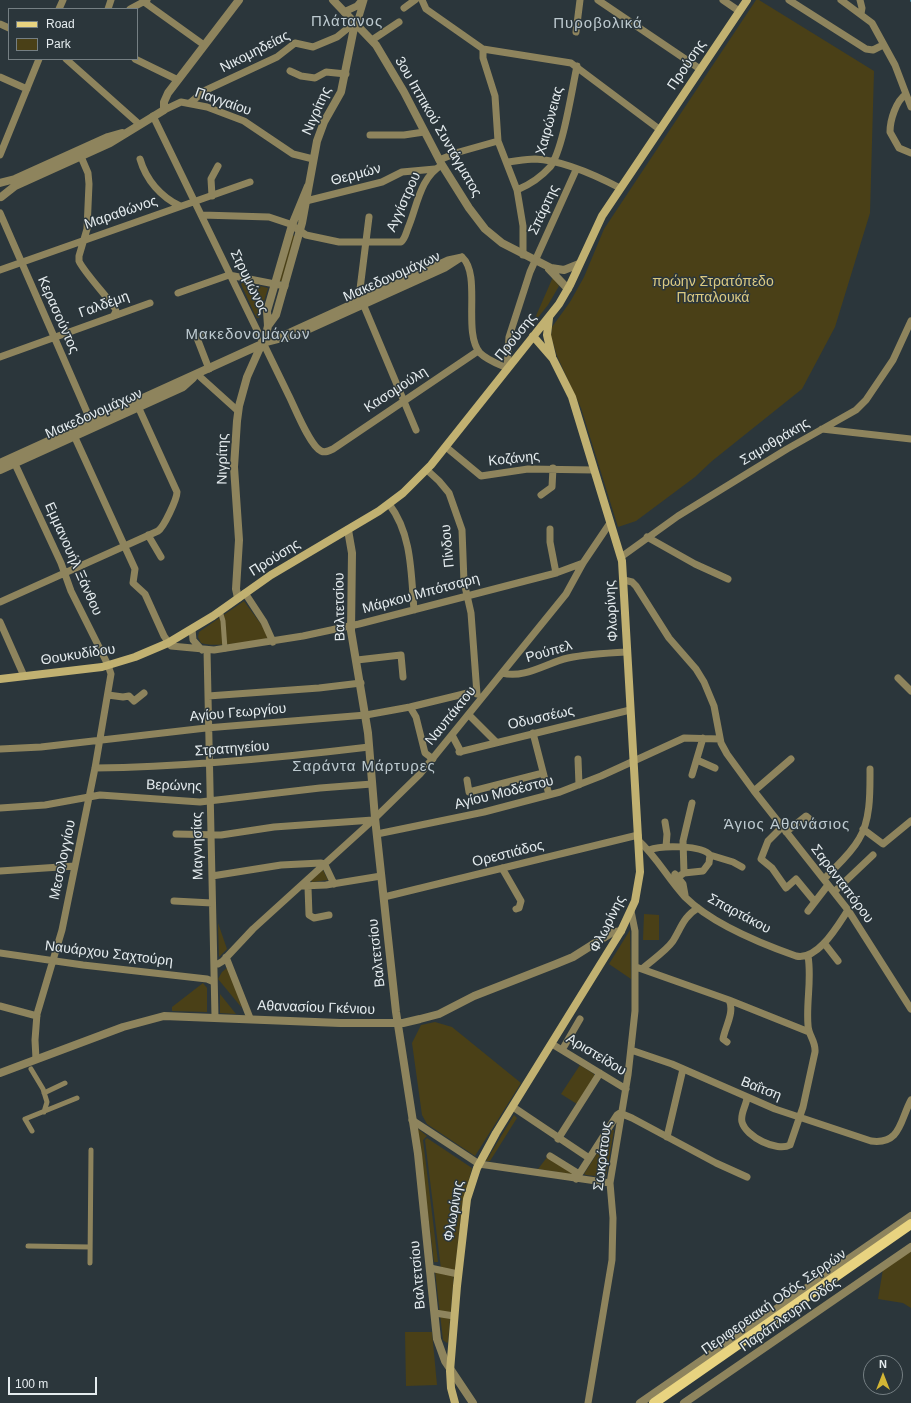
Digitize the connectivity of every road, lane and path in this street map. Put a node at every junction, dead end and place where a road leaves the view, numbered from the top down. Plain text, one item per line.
1 (239, 0) edge
2 (333, 0) edge
3 (363, 0) edge
4 (415, 0) edge
5 (422, 0) edge
6 (580, 0) edge
7 (598, 0) edge
8 (723, 0) edge
9 (747, 0) edge
10 (789, 0) edge
11 (841, 0) edge
12 (860, 0) edge
13 (146, 1) edge
14 (132, 8) edge
15 (404, 8) dead end
16 (739, 11) junction
17 (344, 12) junction
18 (862, 14) junction
19 (399, 22) dead end
20 (355, 23) junction
21 (576, 32) dead end
22 (372, 40) junction
23 (883, 45) junction
24 (204, 46) junction
25 (483, 48) junction
26 (39, 60) edge
27 (67, 60) edge
28 (137, 60) edge
29 (577, 66) junction
30 (700, 69) junction
31 (290, 71) dead end
32 (346, 74) junction
33 (0, 77) edge
34 (178, 80) junction
35 (27, 89) junction
36 (906, 94) junction
37 (190, 103) junction
38 (911, 107) edge
39 (164, 110) junction
40 (153, 116) junction
41 (139, 124) junction
42 (659, 129) junction
43 (424, 132) junction
44 (370, 134) dead end
45 (498, 141) junction
46 (911, 153) edge
47 (79, 154) junction
48 (0, 155) edge
49 (140, 159) dead end
50 (313, 159) junction
51 (508, 162) junction
52 (552, 162) junction
53 (438, 165) junction
54 (218, 166) dead end
55 (576, 170) junction
56 (250, 182) dead end
57 (0, 183) edge
58 (308, 186) junction
59 (620, 188) junction
60 (517, 190) junction
61 (0, 195) edge
62 (212, 196) junction
63 (196, 201) junction
64 (306, 201) junction
65 (180, 206) junction
66 (0, 214) edge
67 (202, 215) junction
68 (369, 216) dead end
69 (296, 228) junction
70 (85, 239) junction
71 (366, 242) junction
72 (523, 255) junction
73 (535, 261) junction
74 (21, 262) junction
75 (579, 264) junction
76 (544, 265) junction
77 (0, 270) edge
78 (231, 275) junction
79 (275, 284) junction
80 (285, 286) junction
81 (568, 289) junction
82 (178, 293) dead end
83 (362, 302) junction
84 (150, 303) dead end
85 (114, 315) junction
86 (550, 316) junction
87 (911, 321) edge
88 (268, 326) junction
89 (203, 334) dead end
90 (533, 336) junction
91 (54, 337) junction
92 (263, 344) junction
93 (478, 350) junction
94 (0, 357) edge
95 (553, 359) junction
96 (507, 368) junction
97 (209, 369) junction
98 (196, 375) junction
99 (403, 401) junction
100 (138, 405) junction
101 (238, 411) junction
102 (838, 421) junction
103 (93, 425) junction
104 (822, 429) junction
105 (416, 430) dead end
106 (841, 431) junction
107 (73, 434) junction
108 (911, 439) edge
109 (446, 447) junction
110 (328, 451) joint
111 (0, 463) edge
112 (15, 464) junction
113 (552, 468) junction
114 (0, 470) edge
115 (427, 470) junction
116 (594, 470) junction
117 (541, 495) dead end
118 (389, 504) junction
119 (610, 523) junction
120 (550, 529) dead end
121 (348, 530) junction
122 (148, 535) junction
123 (647, 537) junction
124 (124, 546) junction
125 (160, 557) dead end
126 (621, 557) junction
127 (583, 563) junction
128 (64, 572) junction
129 (556, 573) junction
130 (728, 579) dead end
131 (624, 580) junction
132 (466, 595) junction
133 (242, 596) junction
134 (0, 602) edge
135 (414, 610) junction
136 (220, 611) junction
137 (0, 622) edge
138 (351, 626) junction
139 (192, 629) junction
140 (273, 642) junction
141 (168, 643) junction
142 (225, 649) junction
143 (205, 650) junction
144 (627, 652) junction
145 (357, 660) junction
146 (108, 665) junction
147 (502, 672) junction
148 (24, 676) junction
149 (403, 677) dead end
150 (0, 678) edge
151 (898, 678) dead end
152 (361, 683) junction
153 (476, 691) junction
154 (911, 691) edge
155 (144, 693) dead end
156 (108, 695) junction
157 (208, 696) junction
158 (480, 700) junction
159 (410, 707) junction
160 (630, 710) junction
161 (366, 715) junction
162 (468, 715) junction
163 (208, 728) junction
164 (533, 733) junction
165 (452, 735) junction
166 (703, 738) junction
167 (720, 739) junction
168 (100, 740) junction
169 (496, 742) junction
170 (370, 747) junction
171 (0, 749) edge
172 (433, 759) junction
173 (578, 759) dead end
174 (696, 760) junction
175 (792, 760) dead end
176 (633, 762) junction
177 (209, 764) junction
178 (95, 768) junction
179 (715, 768) dead end
180 (870, 769) dead end
181 (543, 773) junction
182 (692, 775) dead end
183 (467, 780) dead end
184 (372, 784) junction
185 (579, 785) junction
186 (754, 791) junction
187 (90, 796) junction
188 (549, 796) junction
189 (210, 800) junction
190 (692, 803) dead end
191 (0, 808) edge
192 (374, 819) junction
193 (911, 821) edge
194 (665, 822) dead end
195 (814, 822) dead end
196 (784, 829) junction
197 (864, 829) junction
198 (176, 834) dead end
199 (377, 834) junction
200 (210, 836) junction
201 (638, 838) junction
202 (666, 847) junction
203 (683, 848) junction
204 (649, 850) junction
205 (710, 855) junction
206 (873, 855) dead end
207 (325, 865) junction
208 (75, 866) junction
209 (742, 867) dead end
210 (502, 868) junction
211 (662, 868) junction
212 (0, 871) edge
213 (681, 875) junction
214 (212, 876) junction
215 (382, 876) junction
216 (826, 882) junction
217 (334, 884) junction
218 (305, 886) junction
219 (834, 892) junction
220 (384, 897) junction
221 (685, 897) junction
222 (174, 901) dead end
223 (815, 902) junction
224 (212, 903) junction
225 (698, 908) junction
226 (516, 909) dead end
227 (848, 910) junction
228 (631, 911) junction
229 (808, 911) dead end
230 (329, 915) dead end
231 (622, 931) junction
232 (824, 943) junction
233 (0, 953) edge
234 (808, 956) junction
235 (226, 957) junction
236 (54, 961) junction
237 (838, 962) dead end
238 (214, 963) junction
239 (639, 968) junction
240 (214, 982) junction
241 (729, 1000) junction
242 (0, 1006) edge
243 (911, 1009) edge
244 (37, 1016) junction
245 (215, 1017) junction
246 (250, 1018) junction
247 (580, 1020) dead end
248 (397, 1023) junction
249 (809, 1032) junction
250 (727, 1042) dead end
251 (552, 1044) junction
252 (562, 1050) junction
253 (631, 1050) junction
254 (36, 1059) junction
255 (31, 1069) dead end
256 (683, 1069) junction
257 (0, 1073) edge
258 (600, 1073) junction
259 (65, 1083) dead end
260 (626, 1089) junction
261 (44, 1093) junction
262 (77, 1098) dead end
263 (747, 1098) junction
264 (911, 1100) edge
265 (513, 1107) junction
266 (44, 1112) junction
267 (621, 1114) junction
268 (800, 1117) junction
269 (412, 1120) junction
270 (32, 1131) dead end
271 (667, 1137) junction
272 (558, 1139) junction
273 (91, 1150) dead end
274 (550, 1156) dead end
275 (589, 1158) junction
276 (479, 1164) junction
277 (577, 1176) junction
278 (747, 1177) dead end
279 (610, 1183) junction
280 (911, 1216) edge
281 (911, 1224) edge
282 (28, 1246) dead end
283 (90, 1247) junction
284 (911, 1247) edge
285 (90, 1263) dead end
286 (430, 1268) junction
287 (458, 1274) junction
288 (435, 1313) junction
289 (454, 1316) junction
290 (450, 1371) junction
291 (453, 1402) edge
292 (473, 1403) edge
293 (588, 1403) edge
294 (640, 1403) edge
295 (654, 1403) edge
296 (684, 1403) edge

1 - 24 street
2 - 17 street, 3ου Ιππικού Συντάγματος
3 - 17 street
3 - 20 street
4 - 15 street
5 - 25 street
6 - 21 street
7 - 30 street
8 - 16 street
9 - 16 main road, Προύσης
10 - 23 street
11 - 18 street
12 - 18 street
13 - 14 street
13 - 24 street
16 - 30 main road, Προύσης
17 - 20 street, 3ου Ιππικού Συντάγματος
18 - 23 street
19 - 22 street
20 - 22 street, 3ου Ιππικού Συντάγματος
20 - 32 street, Νιγρίτης
20 - 37 street, Νικομηδείας
22 - 43 street, 3ου Ιππικού Συντάγματος
23 - 36 street
24 - 34 street
25 - 29 street
25 - 45 street
26 - 35 street
27 - 41 street
28 - 34 street
29 - 42 street
29 - 52 street, Χαιρώνειας
30 - 42 main road, Προύσης
31 - 32 street
32 - 50 street, Νιγρίτης
33 - 35 street
34 - 39 street
35 - 48 street
36 - 38 street
36 - 46 street
37 - 39 street, Παγγαίου
37 - 50 street, Παγγαίου
39 - 40 street
40 - 41 street
40 - 63 street, Στρυμώνος
41 - 47 street
42 - 59 main road, Προύσης
43 - 44 street
43 - 53 street, 3ου Ιππικού Συντάγματος
45 - 51 street
45 - 53 street, Θερμών
47 - 57 street
47 - 61 street
47 - 70 street
49 - 65 street
50 - 58 street, Νιγρίτης
51 - 52 street, Σπάρτης
51 - 60 street
52 - 55 street, Σπάρτης
52 - 60 street, Χαιρώνειας
53 - 64 street, Θερμών
53 - 71 street, Αγγίστρου
53 - 72 street, 3ου Ιππικού Συντάγματος
54 - 62 street
55 - 59 street, Σπάρτης
55 - 73 street, Σπάρτης
56 - 62 street, Μαραθώνος
58 - 64 street, Νιγρίτης
58 - 69 street, Νιγρίτης
59 - 75 main road, Προύσης
60 - 72 street
62 - 63 street, Μαραθώνος
63 - 65 street, Μαραθώνος
63 - 67 street, Στρυμώνος
64 - 69 street, Νιγρίτης
65 - 70 street, Μαραθώνος
66 - 74 street, Κερασούντος
67 - 69 street, Αγγίστρου
67 - 78 street, Στρυμώνος
68 - 71 street
69 - 71 street, Αγγίστρου
69 - 79 street, Νιγρίτης
69 - 80 street, Νιγρίτης
70 - 74 street, Μαραθώνος
70 - 85 street
71 - 83 street
72 - 73 street, 3ου Ιππικού Συντάγματος
73 - 76 street, 3ου Ιππικού Συντάγματος
73 - 96 street, Σπάρτης
74 - 77 street, Μαραθώνος
74 - 91 street, Κερασούντος
75 - 76 street
75 - 81 main road, Προύσης
76 - 81 street
78 - 79 street
78 - 82 street
78 - 92 street, Στρυμώνος
79 - 80 street
79 - 88 street, Νιγρίτης
80 - 88 street, Νιγρίτης
81 - 86 main road, Προύσης
83 - 92 street, Μακεδονομάχων
83 - 93 street, Μακεδονομάχων
83 - 99 street
84 - 85 street, Γαλδέμη
85 - 91 street, Γαλδέμη
86 - 90 main road, Προύσης
86 - 95 main road, Φλωρίνης
87 - 102 street, Σαμοθράκης
88 - 92 street, Νιγρίτης
89 - 97 street
90 - 95 main road, Φλωρίνης
90 - 96 main road, Προύσης
91 - 94 street, Γαλδέμη
91 - 103 street, Κερασούντος
92 - 97 street, Μακεδονομάχων
92 - 101 street, Νιγρίτης
92 - 110 street, Στρυμώνος
93 - 96 street
93 - 99 street, Κασομούλη
95 - 116 main road, Φλωρίνης
96 - 109 main road, Προύσης
97 - 98 street, Μακεδονομάχων
98 - 100 street, Μακεδονομάχων
98 - 101 street
99 - 105 street
99 - 110 street, Κασομούλη
100 - 103 street, Μακεδονομάχων
100 - 122 street
101 - 133 street, Νιγρίτης
102 - 104 street, Σαμοθράκης
102 - 106 street
103 - 107 street, Μακεδονομάχων
104 - 106 street
104 - 123 street, Σαμοθράκης
106 - 108 street
107 - 111 street, Μακεδονομάχων
107 - 112 street, Μακεδονομάχων
107 - 124 street
109 - 113 street, Κοζάνης
109 - 115 main road, Προύσης
112 - 114 street, Μακεδονομάχων
112 - 128 street, Εμμανουήλ Ξάνθου
113 - 116 street, Κοζάνης
113 - 117 street
115 - 118 main road, Προύσης
115 - 132 street, Πίνδου
116 - 119 main road, Φλωρίνης
118 - 121 main road, Προύσης
118 - 135 street
119 - 126 main road, Φλωρίνης
119 - 127 street
120 - 129 street
121 - 133 main road, Προύσης
121 - 138 street, Βαλτετσίου
122 - 124 street
122 - 125 street
123 - 126 street, Σαμοθράκης
123 - 130 street
124 - 128 street
124 - 141 street
126 - 131 main road, Φλωρίνης
127 - 129 street, Μάρκου Μπότσαρη
127 - 147 street, Ναυπάκτου
128 - 134 street
128 - 146 street, Εμμανουήλ Ξάνθου
129 - 132 street, Μάρκου Μπότσαρη
131 - 144 main road, Φλωρίνης
131 - 167 street, Σαρανταπόρου
132 - 135 street, Μάρκου Μπότσαρη
132 - 153 street, Πίνδου
133 - 136 main road, Προύσης
133 - 140 street
135 - 138 street, Μάρκου Μπότσαρη
136 - 139 main road, Θουκυδίδου
136 - 142 street
137 - 148 street
138 - 140 street, Μάρκου Μπότσαρη
138 - 145 street, Βαλτετσίου
139 - 141 main road, Θουκυδίδου
139 - 143 street, Μαγνησίας
140 - 142 street, Μάρκου Μπότσαρη
141 - 143 street, Μάρκου Μπότσαρη
141 - 146 main road, Θουκυδίδου
142 - 143 street, Μάρκου Μπότσαρη
143 - 157 street, Μαγνησίας
144 - 147 street, Ρούπελ
144 - 160 main road, Φλωρίνης
145 - 149 street
145 - 152 street, Βαλτετσίου
146 - 148 main road, Θουκυδίδου
146 - 156 street, Μεσολογγίου
147 - 158 street, Ναυπάκτου
148 - 150 main road, Θουκυδίδου
151 - 154 street
152 - 157 street
152 - 161 street, Βαλτετσίου
153 - 158 street, Πίνδου
153 - 159 street, Αγίου Γεωργίου
155 - 156 street
156 - 168 street, Μεσολογγίου
157 - 163 street, Μαγνησίας
158 - 162 street, Ναυπάκτου
159 - 161 street, Αγίου Γεωργίου
159 - 172 street
160 - 164 street, Οδυσσέως
160 - 176 main road, Φλωρίνης
161 - 163 street, Αγίου Γεωργίου
161 - 170 street, Βαλτετσίου
162 - 165 street, Ναυπάκτου
162 - 169 street
163 - 168 street, Αγίου Γεωργίου
163 - 177 street, Μαγνησίας
164 - 169 street, Οδυσσέως
164 - 181 street
165 - 169 street, Οδυσσέως
165 - 172 street, Ναυπάκτου
166 - 167 street, Αγίου Μοδέστου
166 - 174 street
166 - 176 street, Αγίου Μοδέστου
167 - 186 street, Σαρανταπόρου
168 - 171 street, Αγίου Γεωργίου
168 - 178 street, Μεσολογγίου
170 - 177 street, Στρατηγείου
170 - 184 street, Βαλτετσίου
172 - 192 street, Ναυπάκτου
173 - 185 street
174 - 179 street
174 - 182 street
175 - 186 street
176 - 185 street, Αγίου Μοδέστου
176 - 201 main road, Φλωρίνης
177 - 178 street, Στρατηγείου
177 - 189 street, Μαγνησίας
178 - 187 street, Μεσολογγίου
180 - 197 street
181 - 183 street
181 - 188 street
184 - 189 street, Βερώνης
184 - 192 street, Βαλτετσίου
185 - 188 street, Αγίου Μοδέστου
186 - 196 street, Σαρανταπόρου
187 - 189 street, Βερώνης
187 - 191 street, Βερώνης
187 - 208 street, Μεσολογγίου
188 - 199 street, Αγίου Μοδέστου
189 - 200 street, Μαγνησίας
190 - 203 street
192 - 199 street, Βαλτετσίου
192 - 200 street
192 - 207 street, Ναυπάκτου
193 - 197 street
194 - 202 street
195 - 196 street
196 - 216 street, Σαρανταπόρου
196 - 223 street
197 - 216 street
198 - 200 street
199 - 215 street, Βαλτετσίου
200 - 214 street, Μαγνησίας
201 - 204 street, Σπαρτάκου
201 - 210 street, Ορεστιάδος
201 - 228 main road, Φλωρίνης
202 - 203 street
202 - 204 street
203 - 205 street
203 - 213 street
204 - 211 street, Σπαρτάκου
205 - 209 street
205 - 213 street
206 - 219 street
207 - 214 street
207 - 217 street
207 - 218 street, Ναυπάκτου
208 - 212 street
208 - 236 street, Μεσολογγίου
210 - 220 street, Ορεστιάδος
210 - 226 street
211 - 213 street
211 - 221 street, Σπαρτάκου
213 - 221 street
214 - 224 street, Μαγνησίας
215 - 217 street
215 - 220 street, Βαλτετσίου
216 - 219 street, Σαρανταπόρου
216 - 223 street
217 - 218 street
218 - 230 street
218 - 235 street, Ναυπάκτου
219 - 227 street, Σαρανταπόρου
220 - 248 street, Βαλτετσίου
221 - 225 street, Σπαρτάκου
222 - 224 street
223 - 229 street
224 - 238 street, Μαγνησίας
225 - 234 street, Σπαρτάκου
225 - 239 street
227 - 232 street
227 - 243 street, Σαρανταπόρου
228 - 231 main road, Φλωρίνης
228 - 239 street, Σωκράτους
231 - 248 street, Αθανασίου Γκένιου
231 - 251 main road, Φλωρίνης
232 - 234 street
232 - 237 street
233 - 236 street, Ναυάρχου Σαχτούρη
234 - 249 street
235 - 238 street, Ναυπάκτου
235 - 246 street
236 - 240 street, Ναυάρχου Σαχτούρη
236 - 244 street, Μεσολογγίου
238 - 240 street, Μαγνησίας
239 - 241 street
239 - 253 street, Σωκράτους
240 - 245 street, Μαγνησίας
241 - 249 street
241 - 250 street
242 - 244 street
244 - 254 street, Μεσολογγίου
245 - 246 street, Αθανασίου Γκένιου
245 - 254 street, Αθανασίου Γκένιου
246 - 248 street, Αθανασίου Γκένιου
247 - 252 street
248 - 269 street, Βαλτετσίου
249 - 268 street
251 - 252 street, Αριστείδου
251 - 265 main road, Φλωρίνης
252 - 258 street, Αριστείδου
253 - 256 street, Βαΐτση
253 - 260 street, Σωκράτους
254 - 257 street, Αθανασίου Γκένιου
255 - 261 street
256 - 263 street, Βαΐτση
256 - 271 street
258 - 260 street, Αριστείδου
258 - 272 street
259 - 261 street
260 - 267 street, Σωκράτους
261 - 266 street
262 - 266 street
263 - 268 street, Βαΐτση
263 - 268 street
264 - 268 street, Βαΐτση
265 - 272 street
265 - 276 main road, Φλωρίνης
266 - 270 street
267 - 271 street
267 - 275 street
267 - 279 street, Σωκράτους
269 - 276 street
269 - 286 street, Βαλτετσίου
271 - 278 street
272 - 275 street
273 - 283 street
274 - 277 street
275 - 277 street
276 - 277 street
276 - 287 main road, Φλωρίνης
277 - 279 street
279 - 293 street, Σωκράτους
280 - 294 street, Παράπλευρη Οδός
281 - 295 main road, Περιφερειακή Οδός Σερρών
282 - 283 street
283 - 285 street
284 - 296 street, Παράπλευρη Οδός
286 - 287 street
286 - 288 street, Βαλτετσίου
287 - 289 main road, Φλωρίνης
288 - 289 street
288 - 290 street, Βαλτετσίου
289 - 290 main road, Φλωρίνης
290 - 291 main road, Φλωρίνης
290 - 292 street

